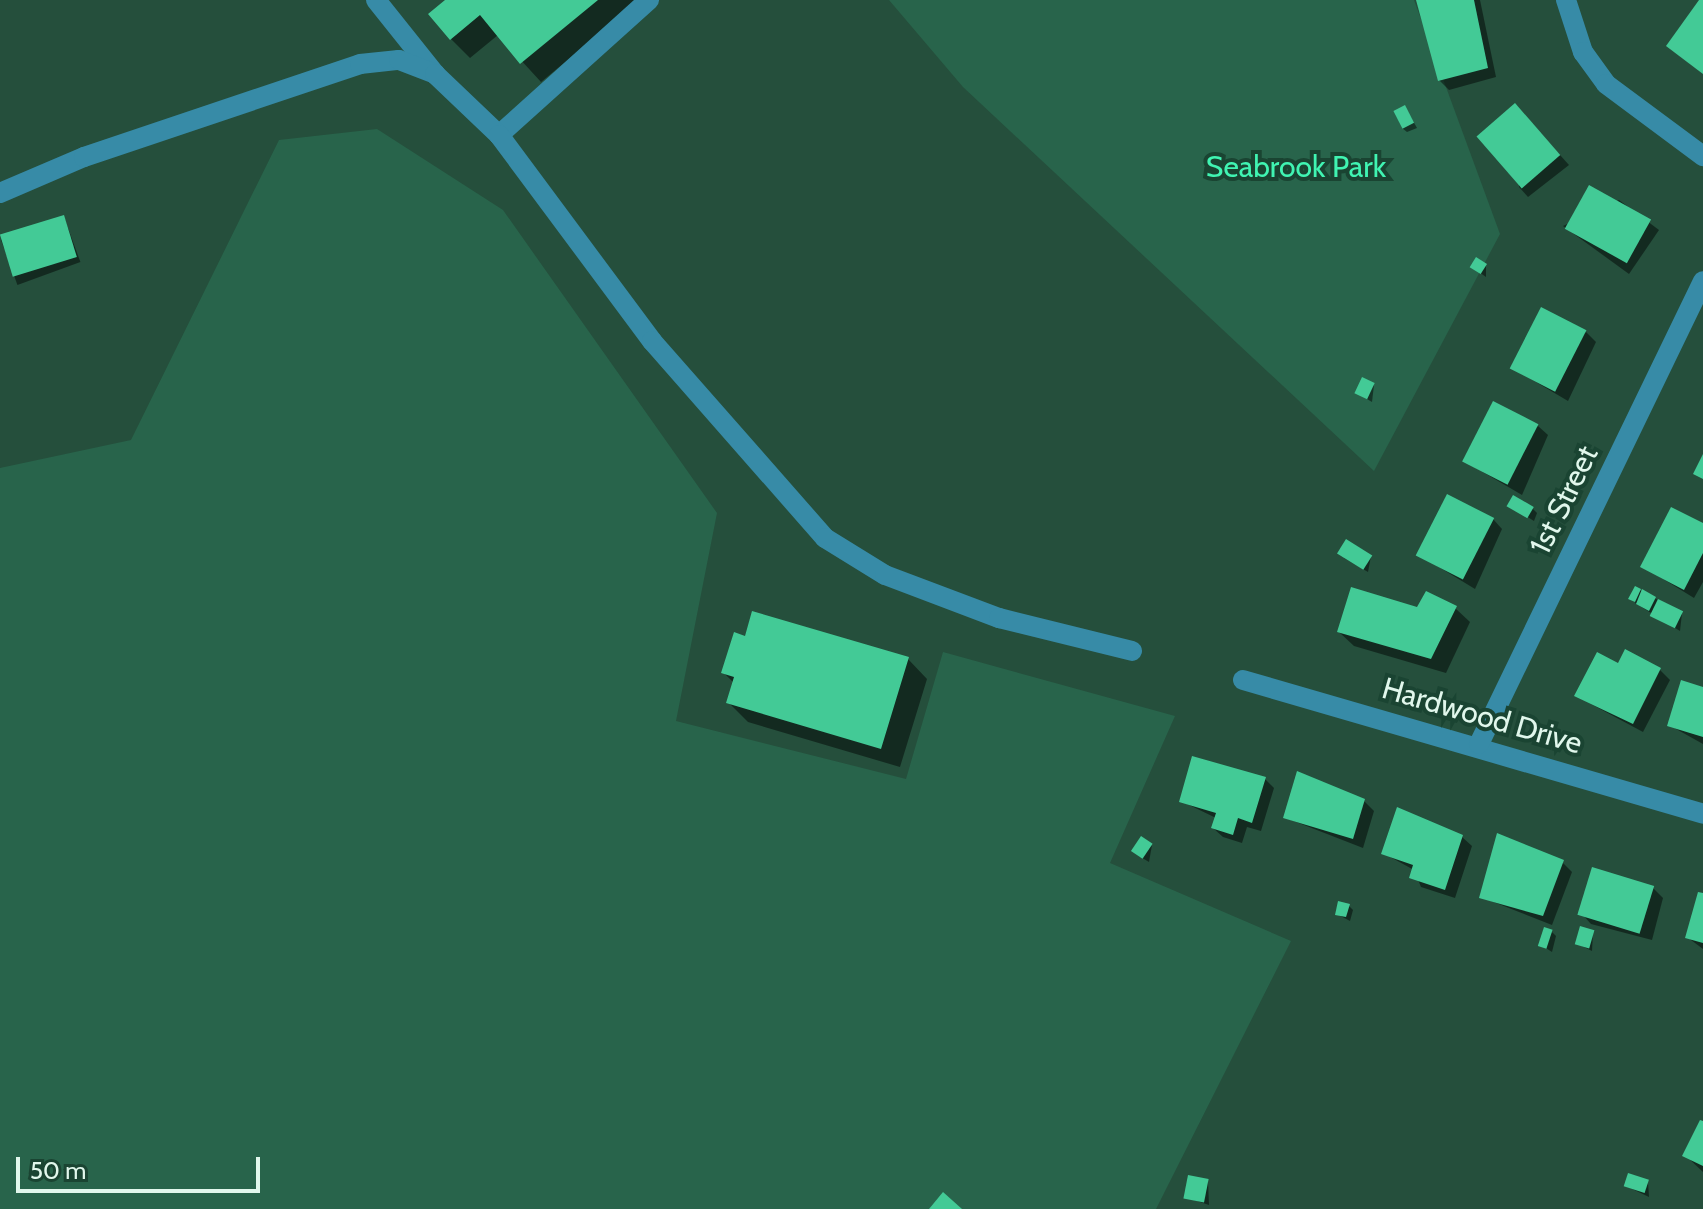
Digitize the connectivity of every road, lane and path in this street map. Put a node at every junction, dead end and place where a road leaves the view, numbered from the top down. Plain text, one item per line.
1 (376, 0) edge
2 (649, 0) edge
3 (1566, 0) edge
4 (435, 74) junction
5 (499, 135) junction
6 (1703, 156) edge
7 (0, 193) edge
8 (1703, 281) edge
9 (1132, 651) dead end
10 (1243, 680) dead end
11 (1479, 744) junction
12 (1703, 814) edge

1 - 4 street
2 - 5 street
3 - 6 street
4 - 5 street
4 - 7 street
5 - 9 street
8 - 11 street, 1st Street
10 - 11 street, Hardwood Drive
11 - 12 street, Hardwood Drive

